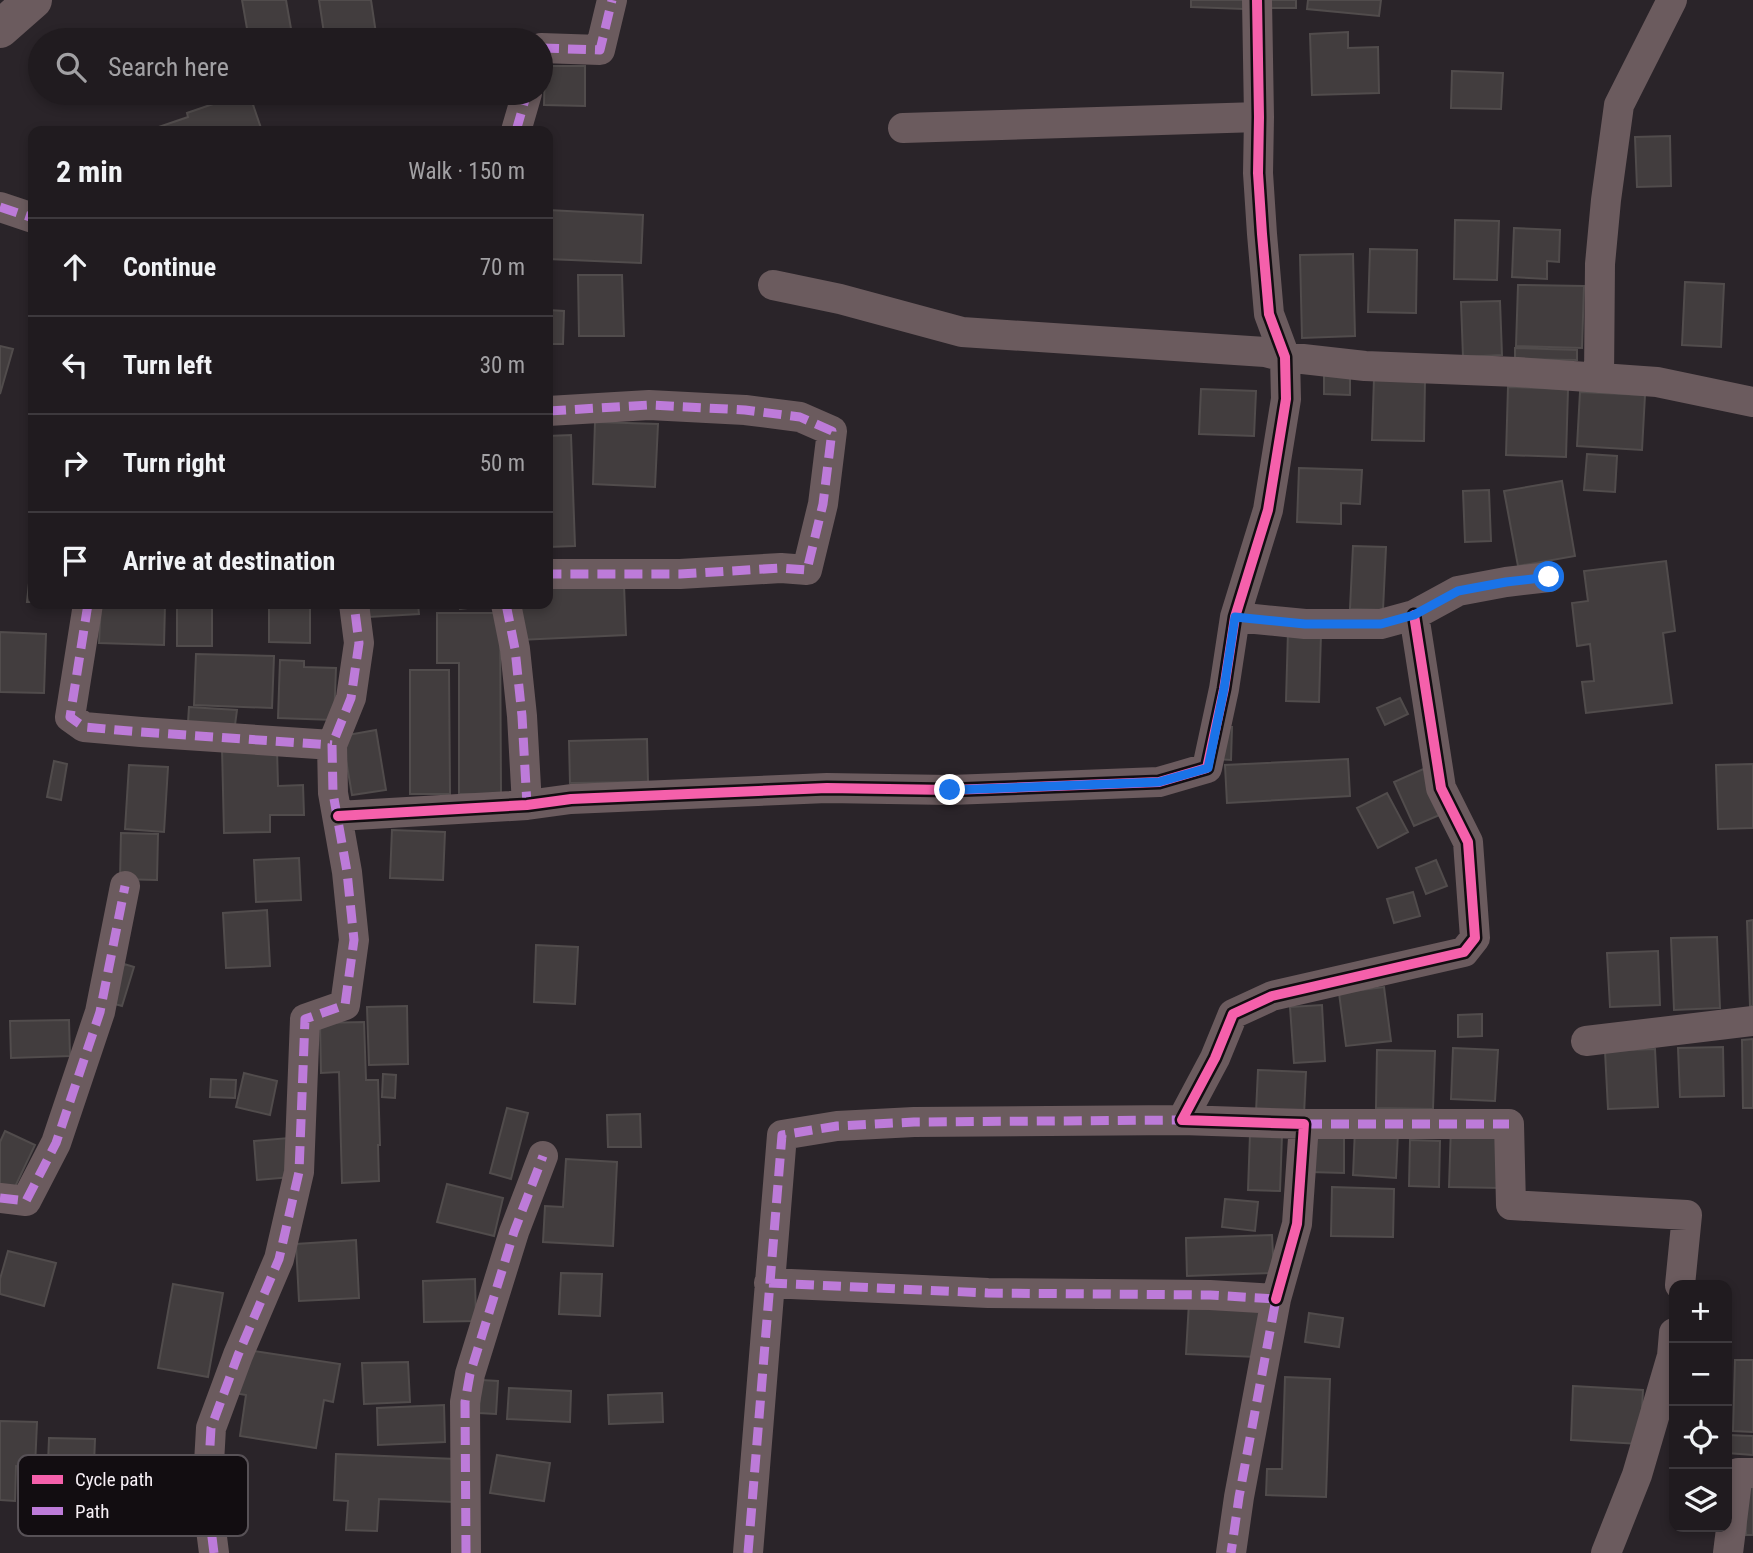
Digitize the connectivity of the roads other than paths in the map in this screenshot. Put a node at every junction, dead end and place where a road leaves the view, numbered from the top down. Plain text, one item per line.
1 (32, 0) edge
2 (612, 0) edge
3 (1257, 0) edge
4 (1672, 0) edge
5 (0, 29) edge
6 (553, 48) edge
7 (524, 105) edge
8 (1259, 117) junction
9 (517, 126) edge
10 (903, 128) dead end
11 (0, 207) edge
12 (28, 216) edge
13 (773, 285) dead end
14 (1285, 357) junction
15 (1599, 378) junction
16 (1753, 402) edge
17 (553, 411) edge
18 (553, 574) edge
19 (1549, 577) dead end
20 (87, 609) edge
21 (355, 609) edge
22 (507, 609) edge
23 (1414, 615) junction
24 (1235, 617) junction
25 (332, 745) junction
26 (527, 805) junction
27 (338, 816) junction
28 (125, 886) dead end
29 (1753, 1021) edge
30 (1586, 1041) dead end
31 (1182, 1121) junction
32 (1304, 1124) junction
33 (543, 1156) dead end
34 (0, 1198) edge
35 (1680, 1280) edge
36 (769, 1283) junction
37 (1276, 1299) junction
38 (1673, 1343) edge
39 (209, 1455) edge
40 (1753, 1473) edge
41 (466, 1553) edge
42 (748, 1553) edge
43 (1231, 1553) edge
44 (1606, 1553) edge
45 (1728, 1553) edge

1 - 5 street
2 - 6 street
3 - 8 street
4 - 15 street
7 - 9 street
8 - 10 street
8 - 14 street
11 - 12 street
13 - 14 street
14 - 15 street
14 - 24 street
15 - 16 street
17 - 18 street
19 - 23 street
20 - 25 street
21 - 25 street
22 - 26 street
23 - 24 street
23 - 31 street
24 - 26 street
25 - 27 street
26 - 27 street
27 - 39 street
28 - 34 street
29 - 30 street
31 - 32 street
31 - 36 street
32 - 35 street
32 - 37 street
33 - 41 street
36 - 37 street
36 - 42 street
37 - 43 street
38 - 44 street
40 - 45 street

